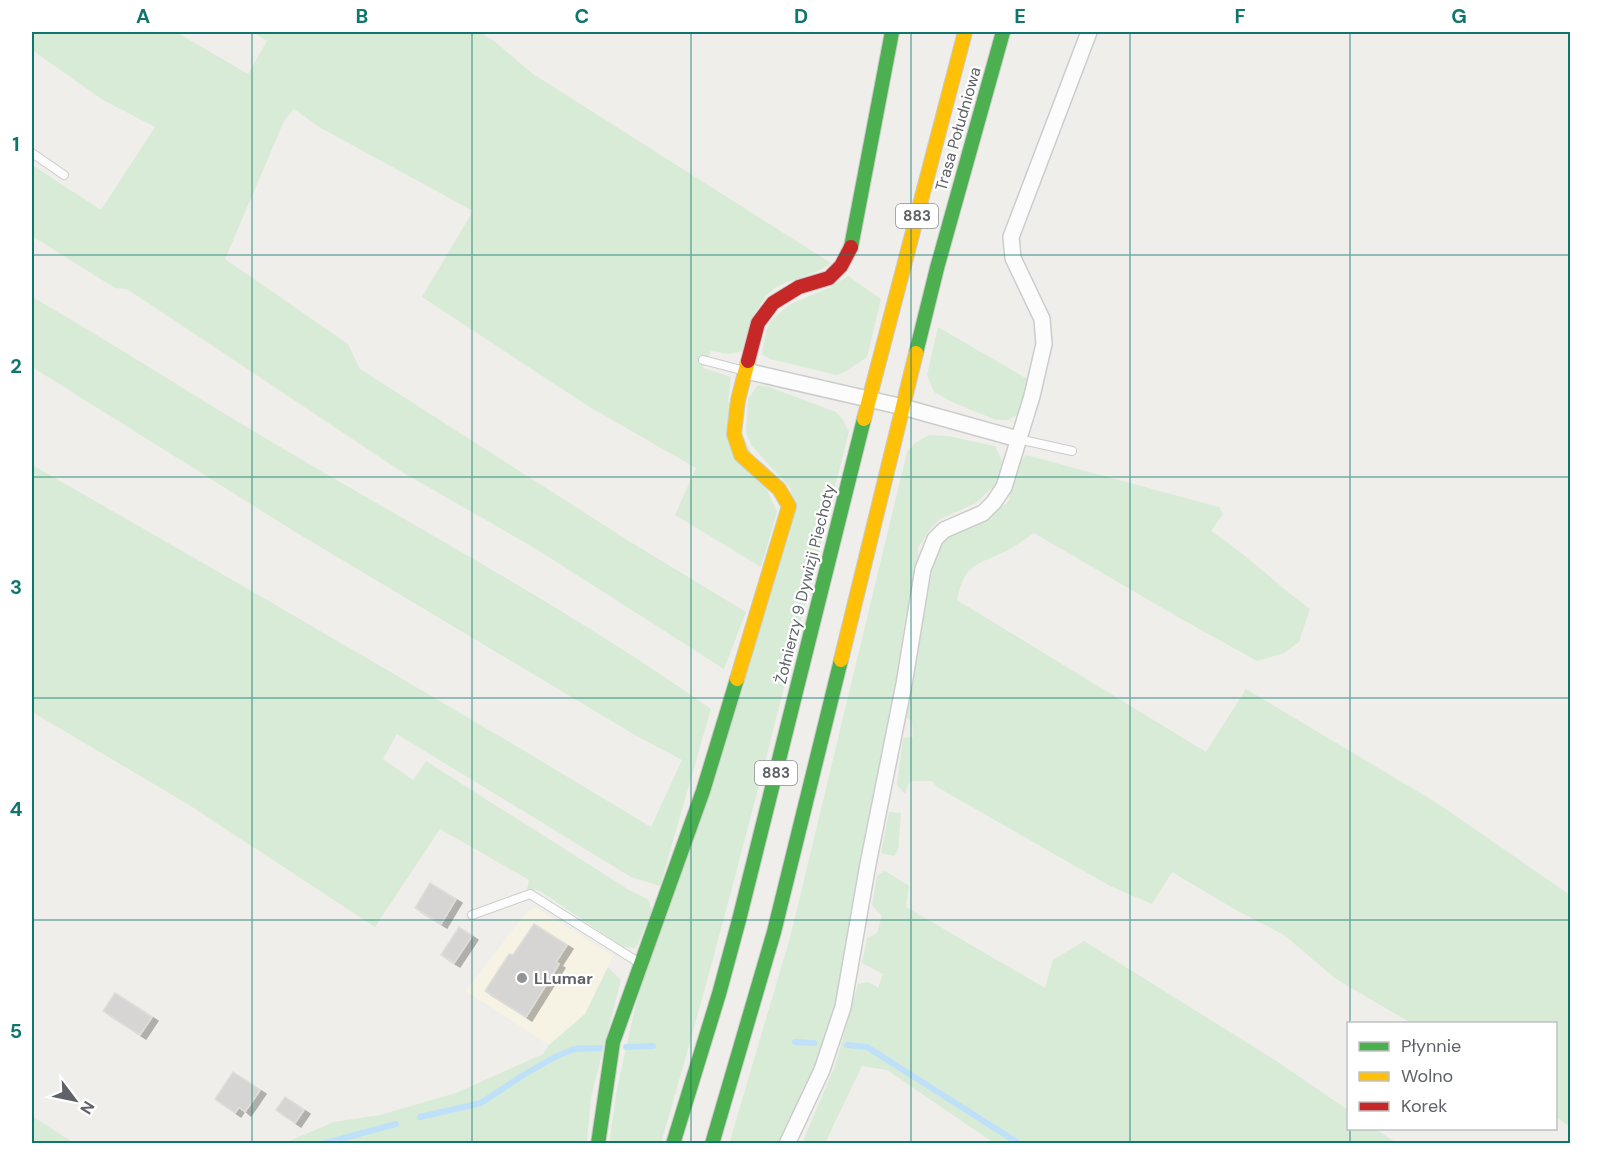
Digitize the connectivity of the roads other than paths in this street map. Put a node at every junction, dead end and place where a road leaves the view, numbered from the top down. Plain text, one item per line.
1 (892, 32) edge
2 (965, 32) edge
3 (1003, 32) edge
4 (1089, 32) edge
5 (32, 153) edge
6 (64, 175) dead end
7 (703, 360) dead end
8 (746, 371) junction
9 (868, 400) junction
10 (903, 407) junction
11 (1018, 439) junction
12 (1072, 451) dead end
13 (472, 915) dead end
14 (640, 963) junction
15 (598, 1143) edge
16 (673, 1143) edge
17 (712, 1143) edge
18 (788, 1143) edge

1 - 8 main road
2 - 9 main road, Żołnierzy 9 Dywizji Piechoty / 883
3 - 10 main road, Trasa Południowa / 883
4 - 11 street
5 - 6 lane
7 - 8 lane
8 - 9 street
8 - 14 main road
9 - 10 street
9 - 16 main road, Żołnierzy 9 Dywizji Piechoty / 883
10 - 11 street
10 - 17 main road, 883
11 - 12 lane
11 - 18 street
13 - 14 lane
14 - 15 main road

